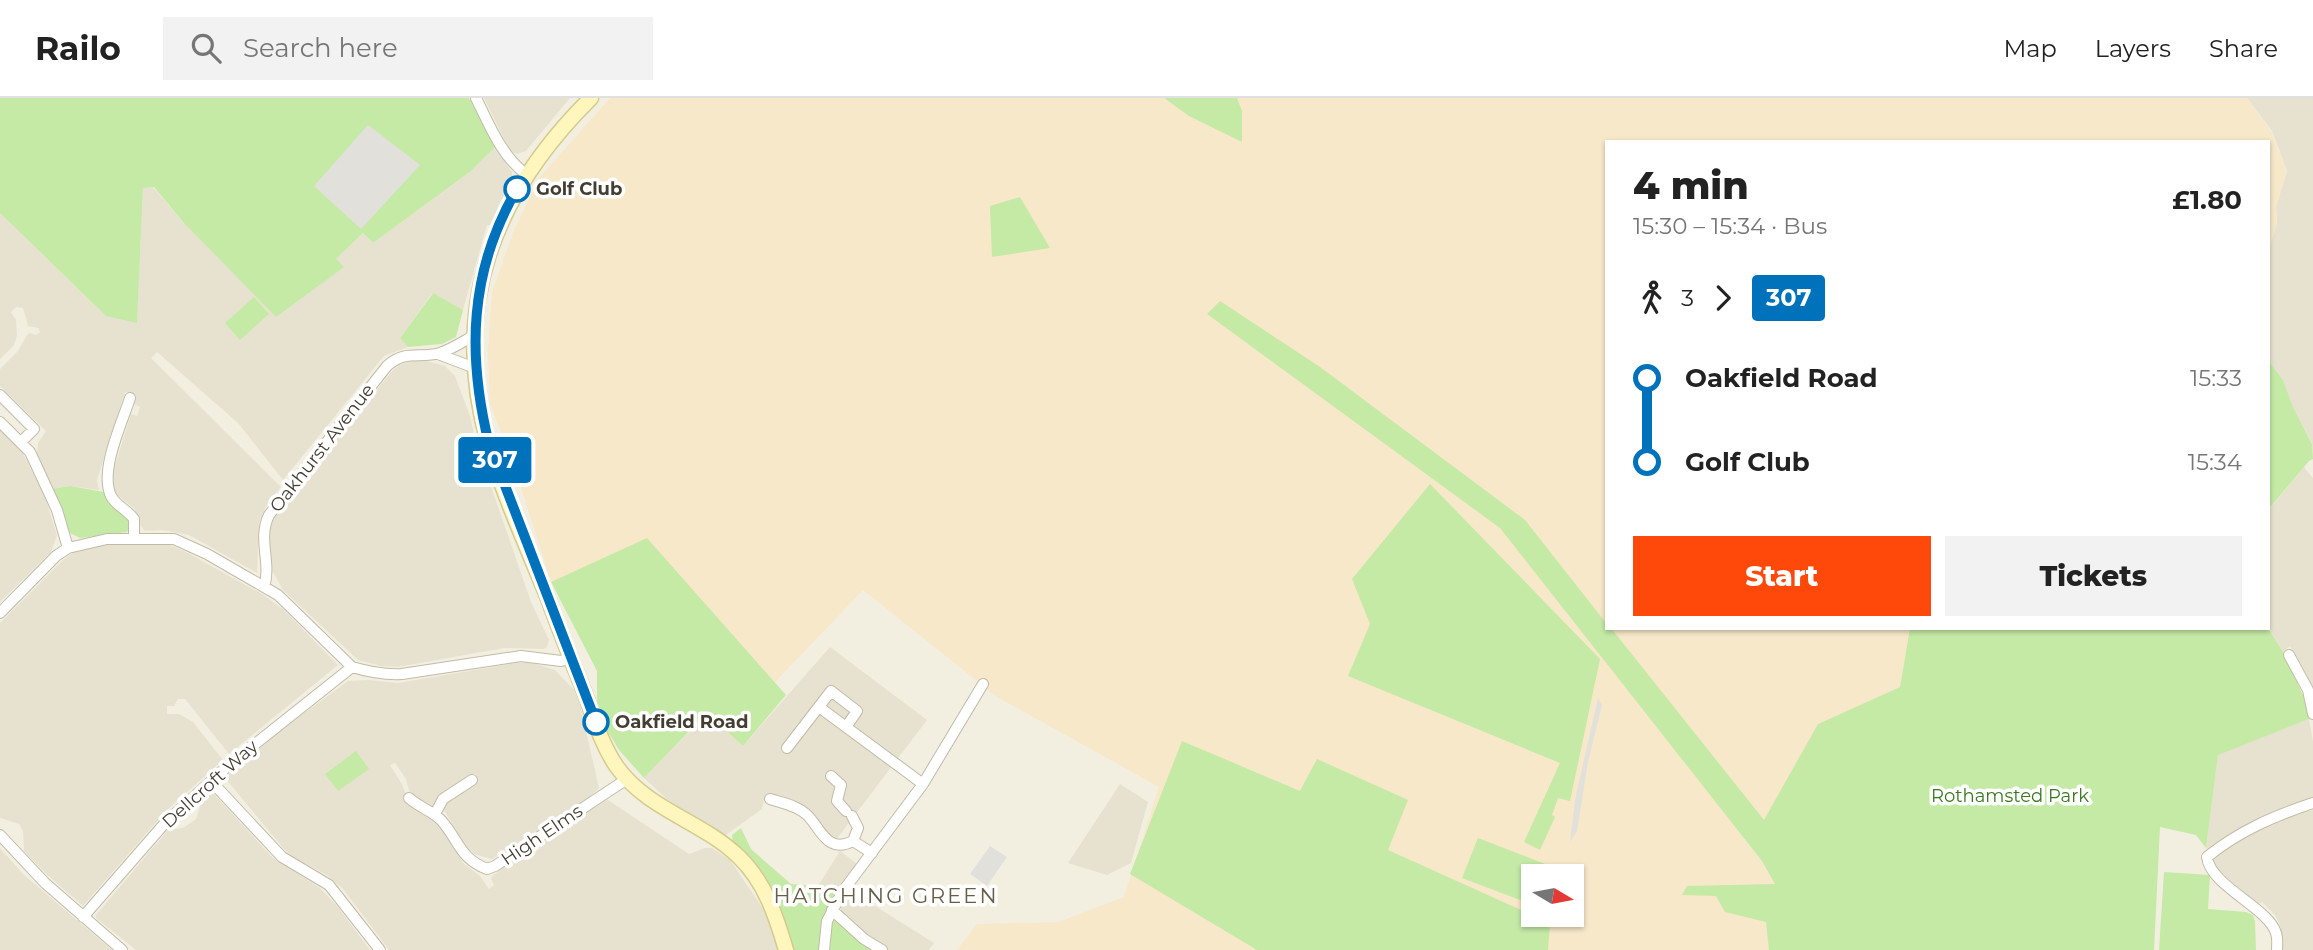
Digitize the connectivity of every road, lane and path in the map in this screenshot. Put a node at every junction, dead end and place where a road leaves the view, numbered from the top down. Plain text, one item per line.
1 (476, 98) edge
2 (591, 98) edge
3 (526, 174) junction
4 (475, 335) junction
5 (438, 354) junction
6 (475, 369) junction
7 (0, 395) edge
8 (131, 398) dead end
9 (0, 422) edge
10 (21, 442) junction
11 (134, 538) junction
12 (68, 548) junction
13 (264, 587) junction
14 (0, 613) edge
15 (2289, 656) dead end
16 (571, 658) junction
17 (352, 667) junction
18 (983, 684) dead end
19 (820, 707) junction
20 (2313, 713) edge
21 (846, 727) junction
22 (787, 748) dead end
23 (831, 776) dead end
24 (627, 779) junction
25 (472, 780) dead end
26 (211, 781) junction
27 (923, 785) junction
28 (409, 797) dead end
29 (770, 799) dead end
30 (2313, 803) edge
31 (435, 814) junction
32 (0, 835) edge
33 (852, 841) junction
34 (872, 853) junction
35 (832, 911) junction
36 (83, 917) junction
37 (122, 950) edge
38 (380, 950) edge
39 (786, 950) edge
40 (824, 950) edge
41 (882, 950) edge
42 (2277, 950) edge

1 - 3 street
2 - 3 main road
3 - 4 main road
4 - 5 street, Oakhurst Avenue
4 - 6 main road
5 - 6 street, Oakhurst Avenue
5 - 13 street, Oakhurst Avenue
6 - 16 main road
7 - 10 street
8 - 11 street
9 - 10 street
10 - 12 street
11 - 12 street
11 - 13 street
12 - 14 street
13 - 17 street
15 - 20 street
16 - 17 street
16 - 24 main road
17 - 26 street, Dellcroft Way
18 - 27 street
19 - 21 street
19 - 21 street
19 - 22 street
21 - 27 street
23 - 33 street
24 - 31 street, High Elms
24 - 39 main road
25 - 31 street
26 - 36 street, Dellcroft Way
26 - 38 street
27 - 34 street
28 - 31 street, High Elms
29 - 33 street
30 - 42 street
32 - 36 street
33 - 34 street
34 - 35 street
35 - 40 street
35 - 41 street
36 - 37 street

